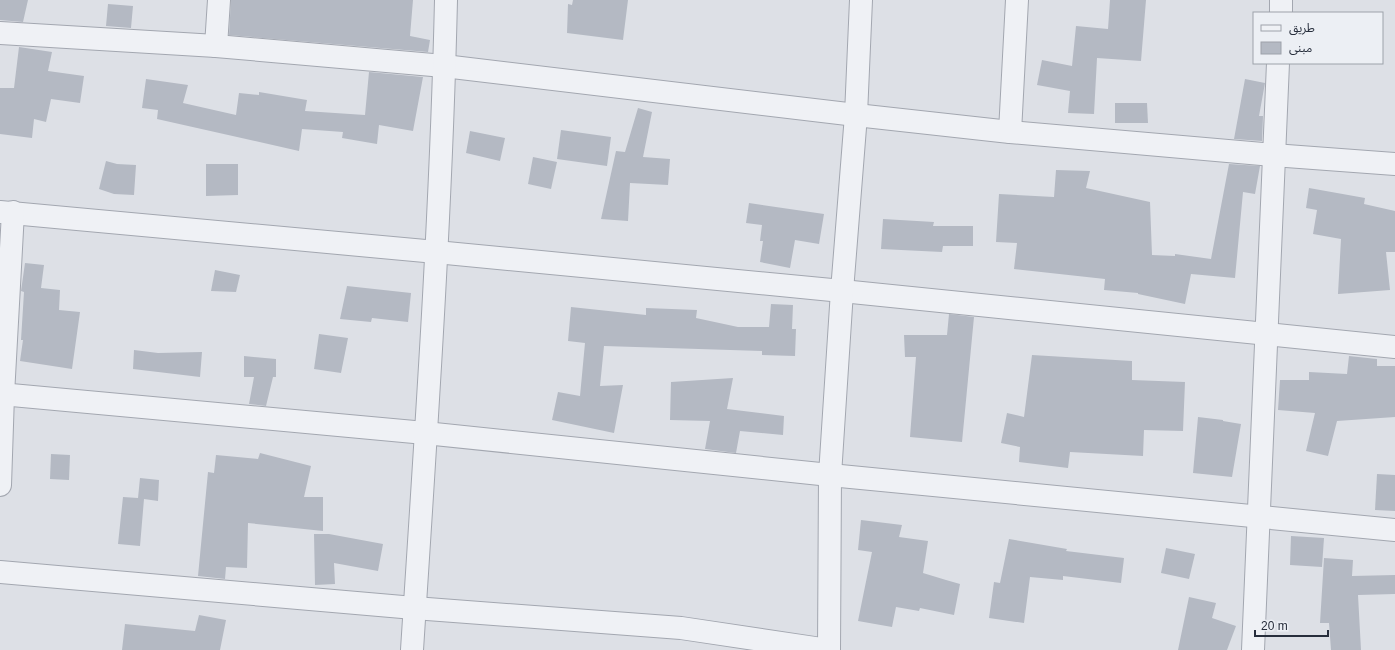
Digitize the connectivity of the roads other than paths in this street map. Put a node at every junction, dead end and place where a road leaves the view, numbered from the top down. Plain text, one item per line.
1 (219, 0) edge
2 (446, 0) edge
3 (861, 0) edge
4 (1017, 0) edge
5 (1281, 0) edge
6 (1281, 12) edge
7 (0, 33) edge
8 (216, 46) junction
9 (1278, 64) edge
10 (444, 66) junction
11 (856, 115) junction
12 (1010, 132) junction
13 (1273, 155) junction
14 (1395, 164) edge
15 (6, 212) edge
16 (436, 252) junction
17 (842, 291) junction
18 (1267, 335) junction
19 (1395, 347) edge
20 (1, 394) edge
21 (425, 433) junction
22 (830, 475) junction
23 (0, 486) edge
24 (1260, 518) junction
25 (1395, 530) edge
26 (0, 572) edge
27 (414, 608) junction
28 (412, 650) edge
29 (828, 650) edge
30 (1253, 650) edge

1 - 8 street
2 - 10 street
3 - 11 street
4 - 12 street
5 - 6 street
7 - 8 street
8 - 10 street
9 - 13 street
10 - 11 street
10 - 16 street
11 - 12 street
11 - 17 street
12 - 13 street
13 - 14 street
13 - 18 street
15 - 16 street
15 - 20 street
16 - 17 street
16 - 21 street
17 - 18 street
17 - 22 street
18 - 19 street
18 - 24 street
20 - 21 street
20 - 23 street
21 - 22 street
21 - 27 street
22 - 24 street
22 - 29 street
24 - 25 street
24 - 30 street
26 - 27 street
27 - 28 street
27 - 29 street

